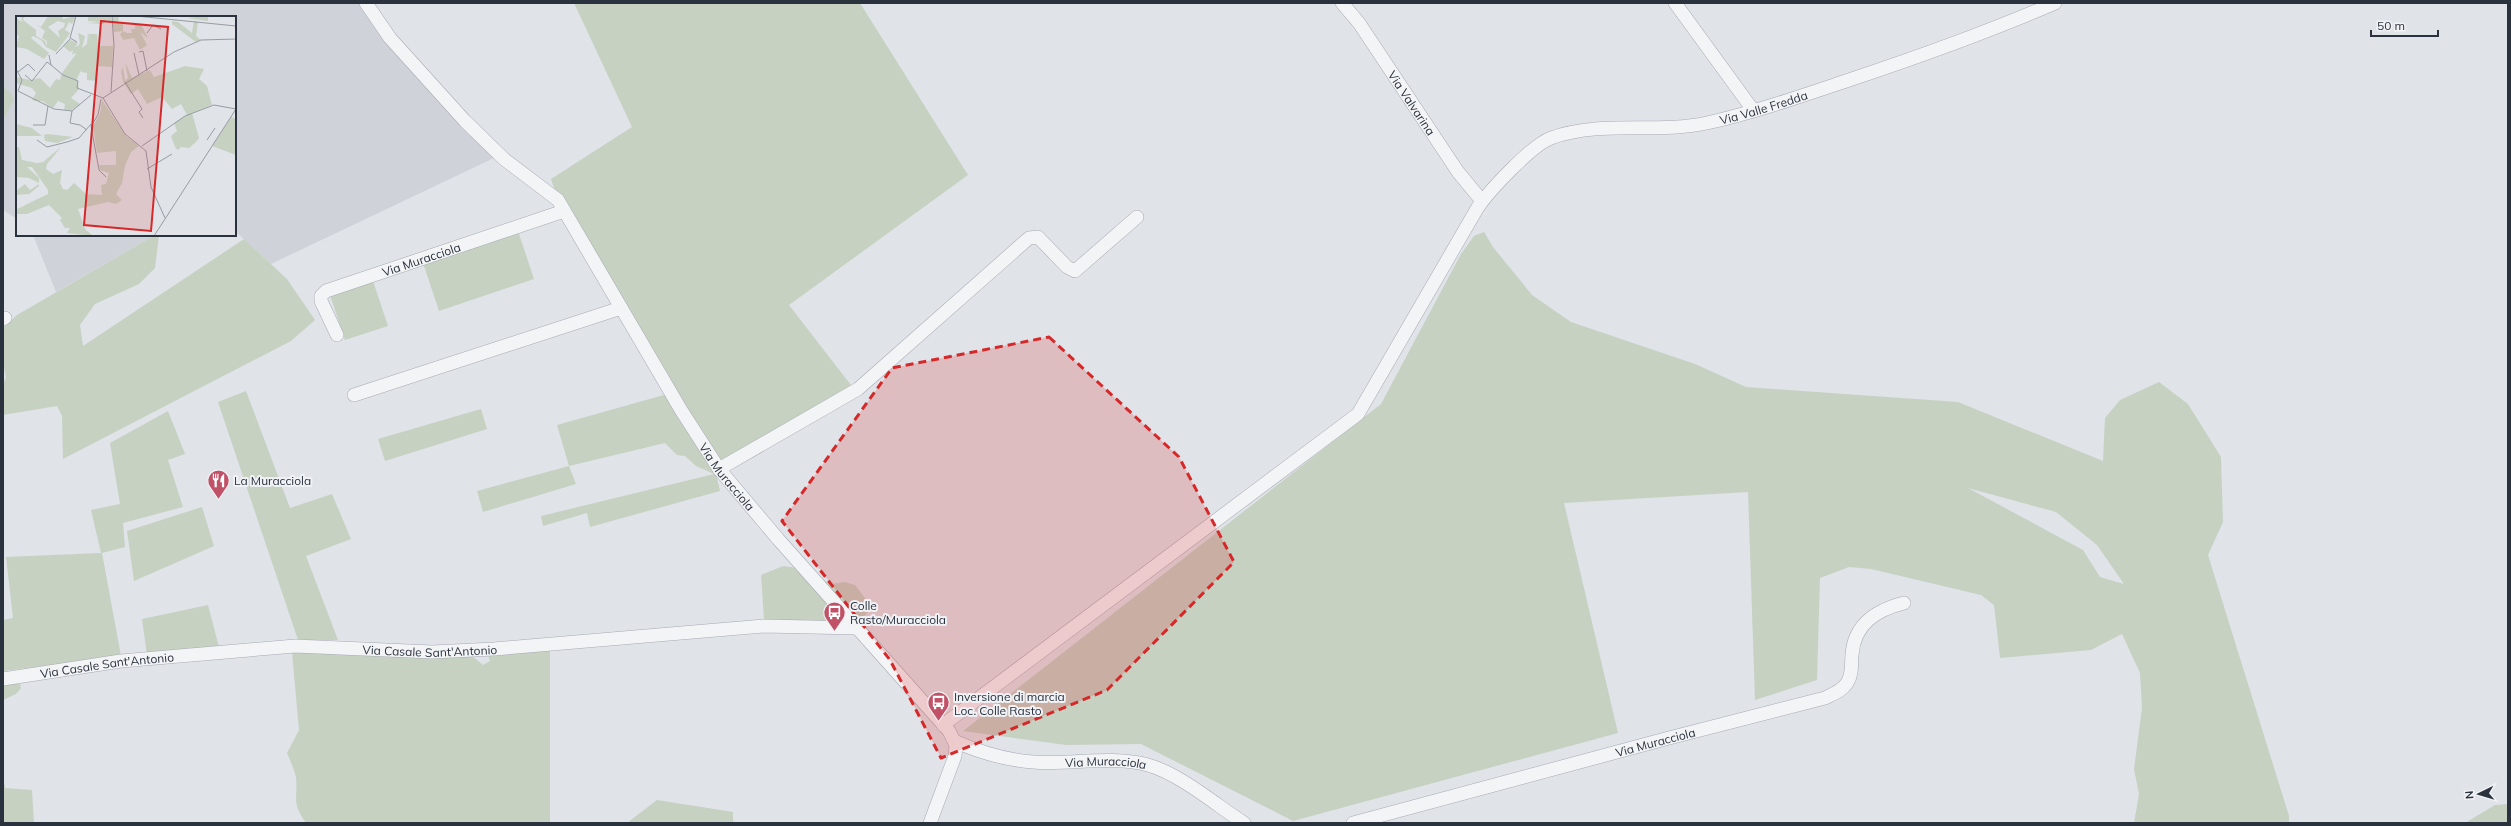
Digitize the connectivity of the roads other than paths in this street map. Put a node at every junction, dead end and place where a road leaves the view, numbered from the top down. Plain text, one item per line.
1 (366, 3) edge
2 (1342, 3) edge
3 (1675, 3) edge
4 (2055, 3) edge
5 (1753, 110) junction
6 (1482, 201) junction
7 (564, 211) junction
8 (1137, 217) dead end
9 (621, 308) junction
10 (337, 335) dead end
11 (354, 396) dead end
12 (719, 469) junction
13 (1904, 603) dead end
14 (857, 628) junction
15 (3, 679) edge
16 (943, 725) junction
17 (954, 741) junction
18 (930, 823) edge
19 (1244, 823) edge
20 (1353, 823) edge

1 - 7 street, Via Muracciola
2 - 6 street, Via Valvarina
3 - 5 street
4 - 5 street, Via Valle Fredda
5 - 6 street, Via Valle Fredda
6 - 16 street, Via Valle Fredda
7 - 9 street, Via Muracciola
7 - 10 street, Via Muracciola
8 - 12 street
9 - 11 street
9 - 12 street, Via Muracciola
12 - 14 street, Via Muracciola
13 - 20 street, Via Muracciola
14 - 15 street, Via Casale Sant'Antonio
14 - 16 street, Via Muracciola
16 - 17 street, Via Muracciola
17 - 18 street
17 - 19 street, Via Muracciola

